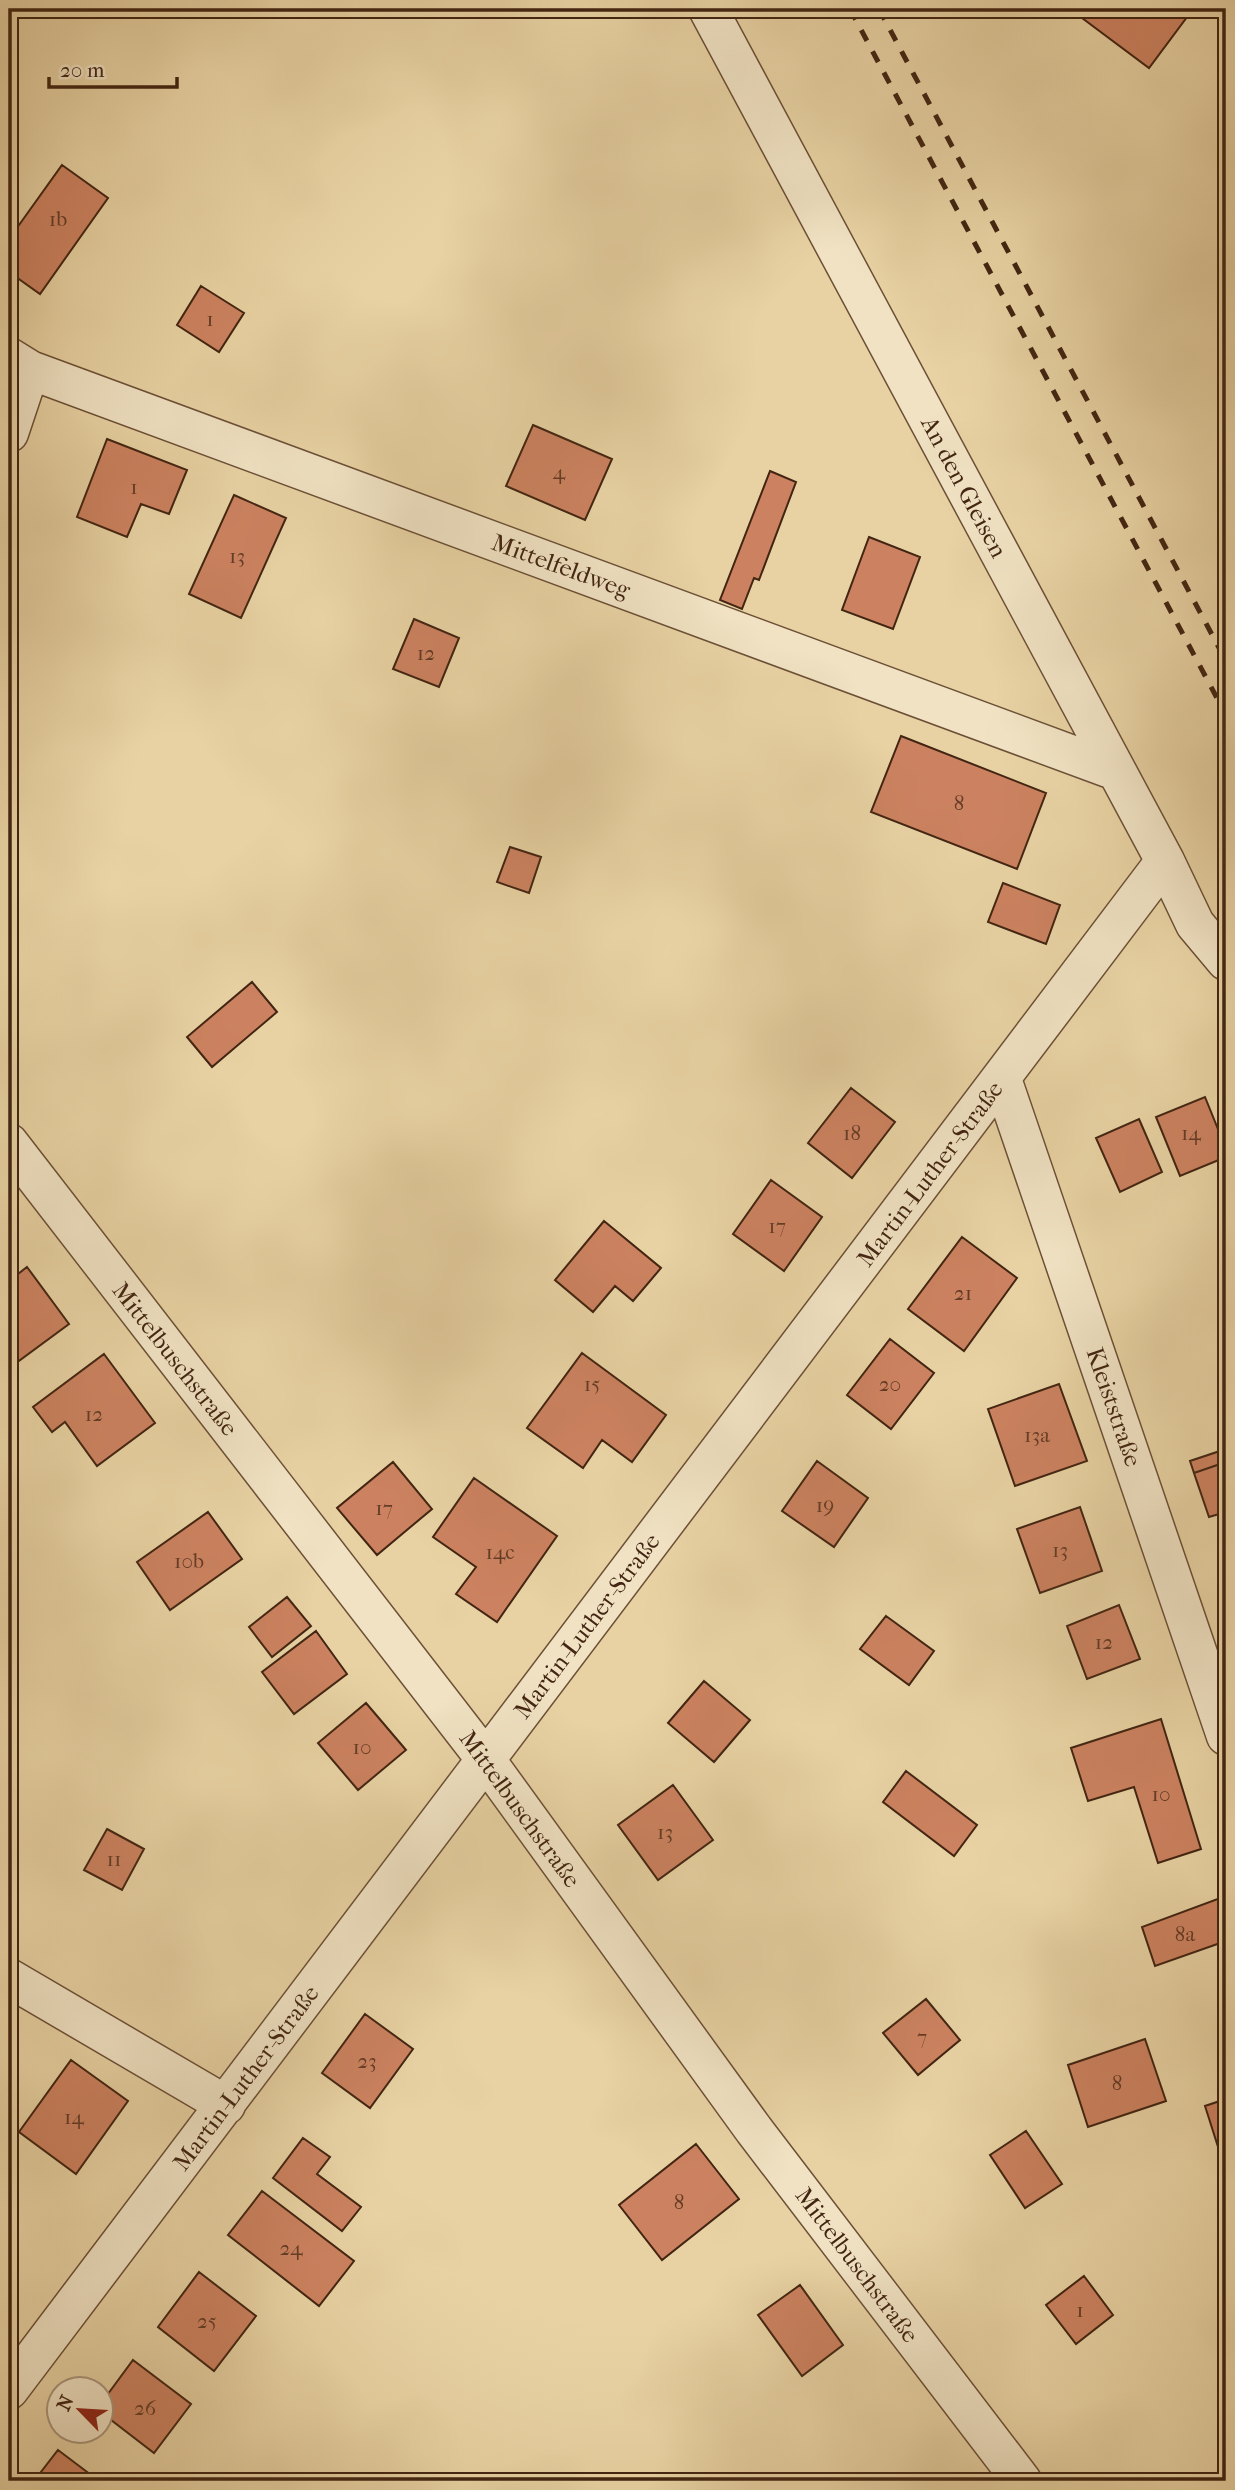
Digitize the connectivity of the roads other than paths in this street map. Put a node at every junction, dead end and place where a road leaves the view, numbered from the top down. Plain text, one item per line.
1 (708, 9) edge
2 (20, 364) edge
3 (9, 433) edge
4 (1116, 771) junction
5 (1165, 861) junction
6 (1226, 961) edge
7 (1002, 1079) junction
8 (9, 1143) edge
9 (1226, 1736) edge
10 (486, 1760) junction
11 (9, 1978) edge
12 (226, 2105) junction
13 (9, 2390) edge
14 (1022, 2481) edge

1 - 4 street, An den Gleisen
2 - 3 street
2 - 4 street, Mittelfeldweg
4 - 5 street, An den Gleisen
5 - 6 street, An den Gleisen
5 - 7 street, Martin-Luther-Straße
7 - 9 street, Kleiststraße
7 - 10 street, Martin-Luther-Straße
8 - 10 street, Mittelbuschstraße
10 - 12 street, Martin-Luther-Straße
10 - 14 street, Mittelbuschstraße
11 - 12 street
12 - 13 street, Martin-Luther-Straße

